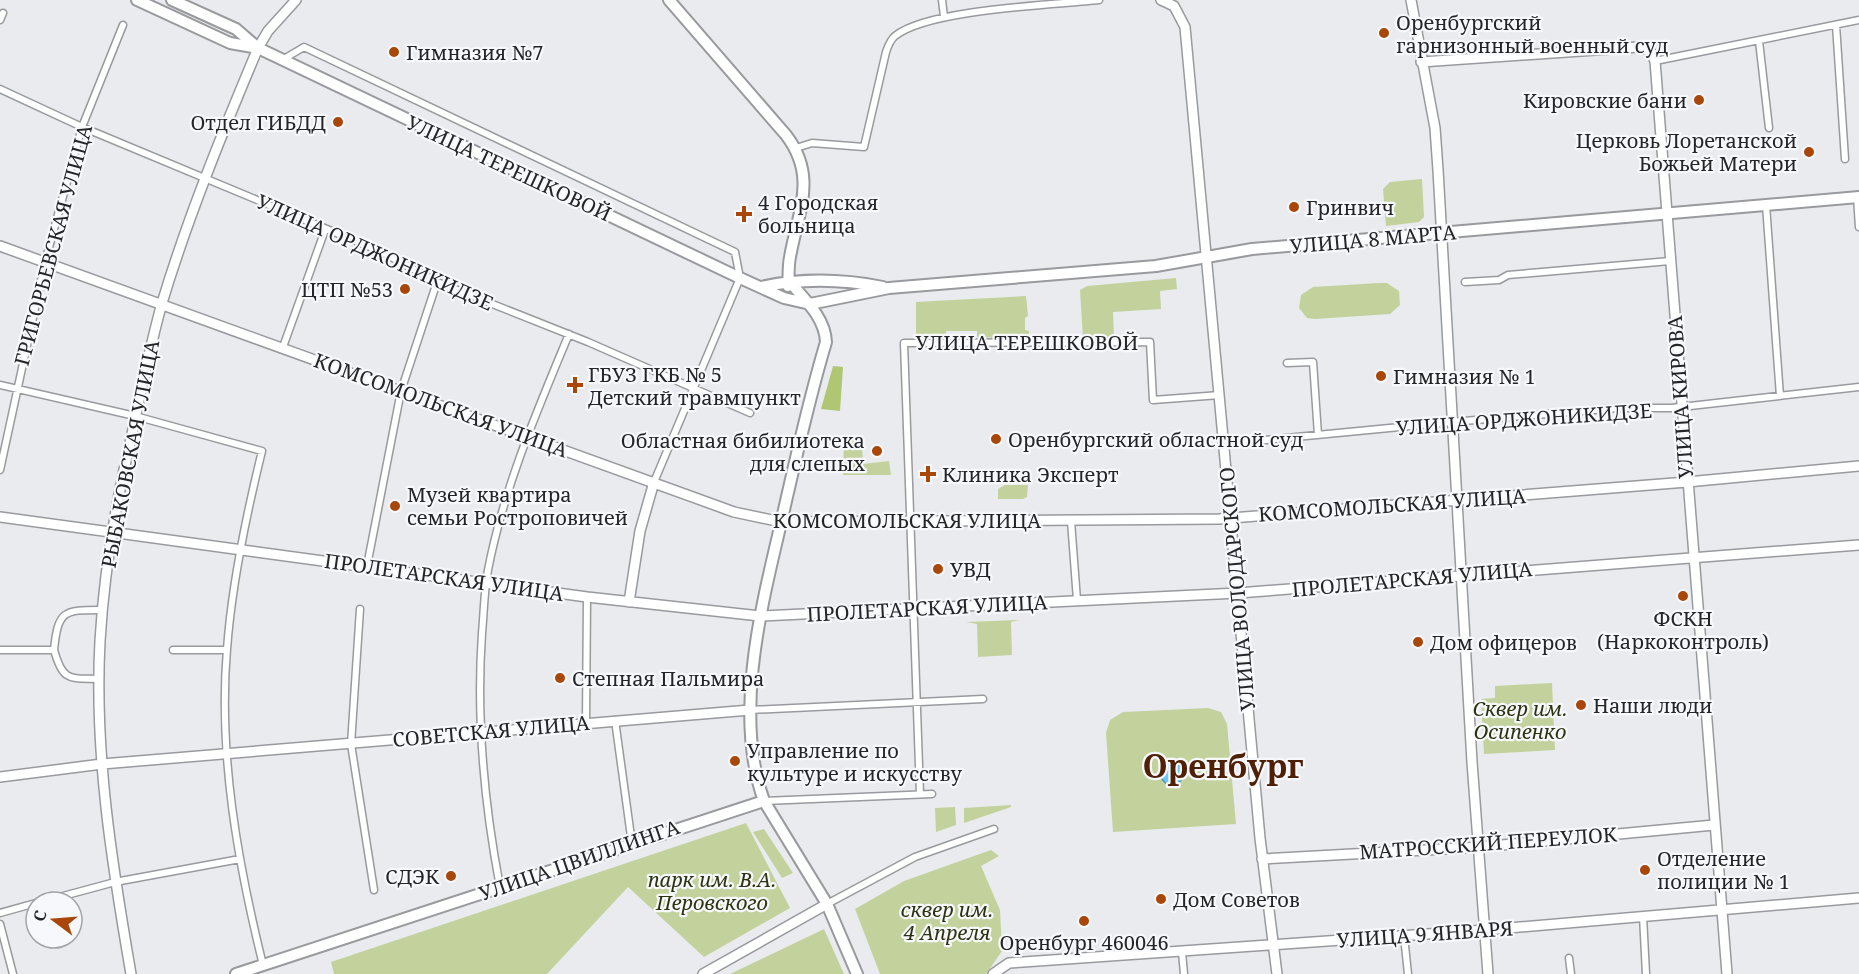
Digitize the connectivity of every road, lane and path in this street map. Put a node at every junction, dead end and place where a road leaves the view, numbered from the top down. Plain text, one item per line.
1 (137, 0) edge
2 (172, 0) edge
3 (297, 0) edge
4 (669, 0) edge
5 (942, 0) edge
6 (1099, 0) edge
7 (1161, 0) edge
8 (1411, 0) edge
9 (3, 13) dead end
10 (944, 17) junction
11 (0, 20) edge
12 (1859, 20) edge
13 (123, 25) dead end
14 (1836, 25) junction
15 (1759, 41) junction
16 (258, 48) junction
17 (282, 60) junction
18 (1654, 61) junction
19 (1421, 62) junction
20 (0, 89) edge
21 (82, 127) junction
22 (1769, 128) dead end
23 (796, 148) junction
24 (1845, 159) dead end
25 (206, 178) junction
26 (1858, 197) edge
27 (1766, 204) junction
28 (1666, 213) junction
29 (1859, 227) edge
30 (325, 230) junction
31 (1442, 233) junction
32 (0, 246) edge
33 (1207, 259) junction
34 (1670, 261) junction
35 (45, 262) junction
36 (740, 278) junction
37 (789, 280) junction
38 (437, 282) junction
39 (1465, 282) dead end
40 (760, 287) junction
41 (889, 288) junction
42 (784, 298) junction
43 (810, 304) junction
44 (162, 305) junction
45 (569, 334) junction
46 (283, 347) junction
47 (1287, 363) dead end
48 (0, 385) edge
49 (1859, 387) edge
50 (16, 389) junction
51 (694, 389) junction
52 (401, 391) junction
53 (1220, 395) junction
54 (1780, 396) junction
55 (1681, 406) junction
56 (750, 413) dead end
57 (135, 416) junction
58 (1452, 422) junction
59 (1318, 435) junction
60 (526, 436) junction
61 (1224, 444) junction
62 (1859, 466) edge
63 (0, 470) edge
64 (654, 482) junction
65 (1687, 482) junction
66 (1456, 501) junction
67 (0, 517) edge
68 (1232, 518) junction
69 (1071, 520) junction
70 (909, 521) junction
71 (781, 522) junction
72 (111, 530) junction
73 (1859, 545) edge
74 (239, 548) junction
75 (1693, 558) junction
76 (367, 566) junction
77 (1461, 574) junction
78 (486, 582) junction
79 (1238, 593) junction
80 (587, 597) junction
81 (1077, 600) junction
82 (628, 602) junction
83 (360, 609) dead end
84 (912, 609) junction
85 (102, 610) junction
86 (760, 616) junction
87 (0, 650) edge
88 (54, 650) junction
89 (172, 650) dead end
90 (226, 650) junction
91 (99, 679) junction
92 (983, 699) dead end
93 (917, 703) junction
94 (750, 710) junction
95 (615, 719) junction
96 (585, 722) junction
97 (479, 731) junction
98 (351, 744) junction
99 (227, 754) junction
100 (102, 764) junction
101 (0, 777) edge
102 (920, 794) junction
103 (932, 794) dead end
104 (764, 801) junction
105 (1714, 825) junction
106 (994, 830) dead end
107 (632, 844) junction
108 (1480, 847) junction
109 (240, 859) junction
110 (1262, 859) junction
111 (115, 882) junction
112 (500, 887) junction
113 (84, 890) edge
114 (374, 890) dead end
115 (1859, 898) edge
116 (828, 904) junction
117 (24, 907) edge
118 (1721, 911) junction
119 (0, 914) edge
120 (1643, 916) junction
121 (0, 924) edge
122 (1485, 930) junction
123 (1404, 936) junction
124 (1272, 946) junction
125 (1182, 952) junction
126 (1569, 958) dead end
127 (263, 965) junction
128 (13, 974) edge
129 (131, 974) edge
130 (236, 974) edge
131 (703, 974) edge
132 (857, 974) edge
133 (993, 974) edge
134 (1184, 974) edge
135 (1276, 974) edge
136 (1408, 974) edge
137 (1488, 974) edge
138 (1570, 974) edge
139 (1646, 974) edge
140 (1727, 974) edge

1 - 16 main road, УЛИЦА ТЕРЕШКОВОЙ
2 - 16 main road, УЛИЦА ТЕРЕШКОВОЙ
3 - 16 main road, РЫБАКОВСКАЯ УЛИЦА
4 - 23 main road
5 - 10 street
6 - 10 street
7 - 33 main road, УЛИЦА ВОЛОДАРСКОГО
8 - 19 main road
9 - 11 street
10 - 23 street
12 - 14 street
13 - 21 street, ГРИГОРЬЕВСКАЯ УЛИЦА
14 - 15 street
14 - 24 street
15 - 18 street
15 - 22 street
16 - 17 main road, УЛИЦА ТЕРЕШКОВОЙ
16 - 25 main road, РЫБАКОВСКАЯ УЛИЦА
17 - 36 main road, УЛИЦА ТЕРЕШКОВОЙ
17 - 36 street
18 - 19 main road
18 - 28 main road, УЛИЦА КИРОВА
19 - 31 main road
20 - 21 street, УЛИЦА ОРДЖОНИКИДЗЕ
21 - 25 street, УЛИЦА ОРДЖОНИКИДЗЕ
21 - 35 street, ГРИГОРЬЕВСКАЯ УЛИЦА
23 - 37 main road
25 - 30 street, УЛИЦА ОРДЖОНИКИДЗЕ
25 - 44 main road, РЫБАКОВСКАЯ УЛИЦА
26 - 27 main road, УЛИЦА 8 МАРТА
26 - 29 street
27 - 28 main road, УЛИЦА 8 МАРТА
27 - 54 street
28 - 31 main road, УЛИЦА 8 МАРТА
28 - 34 main road, УЛИЦА КИРОВА
30 - 38 street, УЛИЦА ОРДЖОНИКИДЗЕ
30 - 46 street
31 - 33 main road, УЛИЦА 8 МАРТА
31 - 58 main road
32 - 35 main road, КОМСОМОЛЬСКАЯ УЛИЦА
33 - 41 main road, УЛИЦА 8 МАРТА
33 - 53 main road, УЛИЦА ВОЛОДАРСКОГО
34 - 39 street
34 - 55 main road, УЛИЦА КИРОВА
35 - 44 main road, КОМСОМОЛЬСКАЯ УЛИЦА
35 - 50 street, ГРИГОРЬЕВСКАЯ УЛИЦА
36 - 40 main road, УЛИЦА ТЕРЕШКОВОЙ
36 - 51 street
37 - 40 main road
37 - 41 main road, УЛИЦА 8 МАРТА
37 - 42 main road
37 - 43 main road
38 - 45 street, УЛИЦА ОРДЖОНИКИДЗЕ
38 - 52 street
40 - 42 main road, УЛИЦА ТЕРЕШКОВОЙ
41 - 43 main road, УЛИЦА 8 МАРТА
42 - 43 main road, УЛИЦА ТЕРЕШКОВОЙ
43 - 71 main road
44 - 46 main road, КОМСОМОЛЬСКАЯ УЛИЦА
44 - 57 main road, РЫБАКОВСКАЯ УЛИЦА
45 - 51 street, УЛИЦА ОРДЖОНИКИДЗЕ
45 - 60 street
46 - 52 main road, КОМСОМОЛЬСКАЯ УЛИЦА
47 - 59 street
48 - 50 street
49 - 54 street, УЛИЦА ОРДЖОНИКИДЗЕ
50 - 57 street
50 - 63 street, ГРИГОРЬЕВСКАЯ УЛИЦА
51 - 56 street, УЛИЦА ОРДЖОНИКИДЗЕ
51 - 64 street
52 - 60 main road, КОМСОМОЛЬСКАЯ УЛИЦА
52 - 76 street
53 - 61 main road, УЛИЦА ВОЛОДАРСКОГО
53 - 70 street, УЛИЦА ТЕРЕШКОВОЙ
54 - 55 street, УЛИЦА ОРДЖОНИКИДЗЕ
55 - 58 street, УЛИЦА ОРДЖОНИКИДЗЕ
55 - 65 main road, УЛИЦА КИРОВА
57 - 72 main road, РЫБАКОВСКАЯ УЛИЦА
57 - 74 street
58 - 59 street, УЛИЦА ОРДЖОНИКИДЗЕ
58 - 66 main road
59 - 61 street, УЛИЦА ОРДЖОНИКИДЗЕ
60 - 64 main road, КОМСОМОЛЬСКАЯ УЛИЦА
60 - 78 street
61 - 68 main road, УЛИЦА ВОЛОДАРСКОГО
62 - 65 main road, КОМСОМОЛЬСКАЯ УЛИЦА
64 - 71 main road, КОМСОМОЛЬСКАЯ УЛИЦА
64 - 82 main road
65 - 66 main road, КОМСОМОЛЬСКАЯ УЛИЦА
65 - 75 main road, УЛИЦА КИРОВА
66 - 68 main road, КОМСОМОЛЬСКАЯ УЛИЦА
66 - 77 main road
67 - 72 main road, ПРОЛЕТАРСКАЯ УЛИЦА
68 - 69 main road, КОМСОМОЛЬСКАЯ УЛИЦА
68 - 79 main road, УЛИЦА ВОЛОДАРСКОГО
69 - 70 main road, КОМСОМОЛЬСКАЯ УЛИЦА
69 - 81 street
70 - 71 main road, КОМСОМОЛЬСКАЯ УЛИЦА
70 - 84 street
71 - 86 main road
72 - 74 main road, ПРОЛЕТАРСКАЯ УЛИЦА
72 - 85 main road, РЫБАКОВСКАЯ УЛИЦА
73 - 75 main road, ПРОЛЕТАРСКАЯ УЛИЦА
74 - 76 main road, ПРОЛЕТАРСКАЯ УЛИЦА
74 - 90 street
75 - 77 main road, ПРОЛЕТАРСКАЯ УЛИЦА
75 - 105 main road, УЛИЦА КИРОВА
76 - 78 main road, ПРОЛЕТАРСКАЯ УЛИЦА
77 - 79 main road, ПРОЛЕТАРСКАЯ УЛИЦА
77 - 108 main road
78 - 80 main road, ПРОЛЕТАРСКАЯ УЛИЦА
78 - 97 street
79 - 81 main road, ПРОЛЕТАРСКАЯ УЛИЦА
79 - 110 main road, УЛИЦА ВОЛОДАРСКОГО
80 - 82 main road, ПРОЛЕТАРСКАЯ УЛИЦА
80 - 96 street
81 - 84 main road, ПРОЛЕТАРСКАЯ УЛИЦА
82 - 86 main road, ПРОЛЕТАРСКАЯ УЛИЦА
83 - 98 street
84 - 86 main road, ПРОЛЕТАРСКАЯ УЛИЦА
84 - 93 street
85 - 88 street
85 - 91 main road, РЫБАКОВСКАЯ УЛИЦА
86 - 94 main road
87 - 88 street
88 - 91 street
89 - 90 street
90 - 99 street
91 - 100 main road, РЫБАКОВСКАЯ УЛИЦА
92 - 93 street, СОВЕТСКАЯ УЛИЦА
93 - 94 street, СОВЕТСКАЯ УЛИЦА
93 - 102 street
94 - 95 main road, СОВЕТСКАЯ УЛИЦА
94 - 104 main road
95 - 96 main road, СОВЕТСКАЯ УЛИЦА
95 - 107 street
96 - 97 main road, СОВЕТСКАЯ УЛИЦА
97 - 98 main road, СОВЕТСКАЯ УЛИЦА
97 - 112 street
98 - 99 main road, СОВЕТСКАЯ УЛИЦА
98 - 114 street
99 - 100 main road, СОВЕТСКАЯ УЛИЦА
99 - 109 street
100 - 101 main road, СОВЕТСКАЯ УЛИЦА
100 - 111 main road, РЫБАКОВСКАЯ УЛИЦА
102 - 103 street, УЛИЦА ЦВИЛЛИНГА
102 - 104 street, УЛИЦА ЦВИЛЛИНГА
104 - 107 main road, УЛИЦА ЦВИЛЛИНГА
104 - 116 main road
105 - 108 main road, МАТРОССКИЙ ПЕРЕУЛОК
105 - 118 main road, УЛИЦА КИРОВА
106 - 116 street
107 - 112 main road, УЛИЦА ЦВИЛЛИНГА
108 - 110 main road, МАТРОССКИЙ ПЕРЕУЛОК
108 - 122 main road
109 - 111 street
109 - 127 street
110 - 124 main road, УЛИЦА ВОЛОДАРСКОГО
111 - 113 street
111 - 129 main road, РЫБАКОВСКАЯ УЛИЦА
112 - 127 main road, УЛИЦА ЦВИЛЛИНГА
115 - 118 main road, УЛИЦА 9 ЯНВАРЯ
116 - 131 main road
116 - 132 main road
117 - 119 street
118 - 120 main road, УЛИЦА 9 ЯНВАРЯ
118 - 140 main road, УЛИЦА КИРОВА
120 - 122 main road, УЛИЦА 9 ЯНВАРЯ
120 - 139 street
121 - 128 street
122 - 123 main road, УЛИЦА 9 ЯНВАРЯ
122 - 137 main road
123 - 124 main road, УЛИЦА 9 ЯНВАРЯ
123 - 136 street
124 - 125 main road, УЛИЦА 9 ЯНВАРЯ
124 - 135 main road, УЛИЦА ВОЛОДАРСКОГО
125 - 133 main road, УЛИЦА 9 ЯНВАРЯ
125 - 134 street
126 - 138 street
127 - 130 main road, УЛИЦА ЦВИЛЛИНГА

